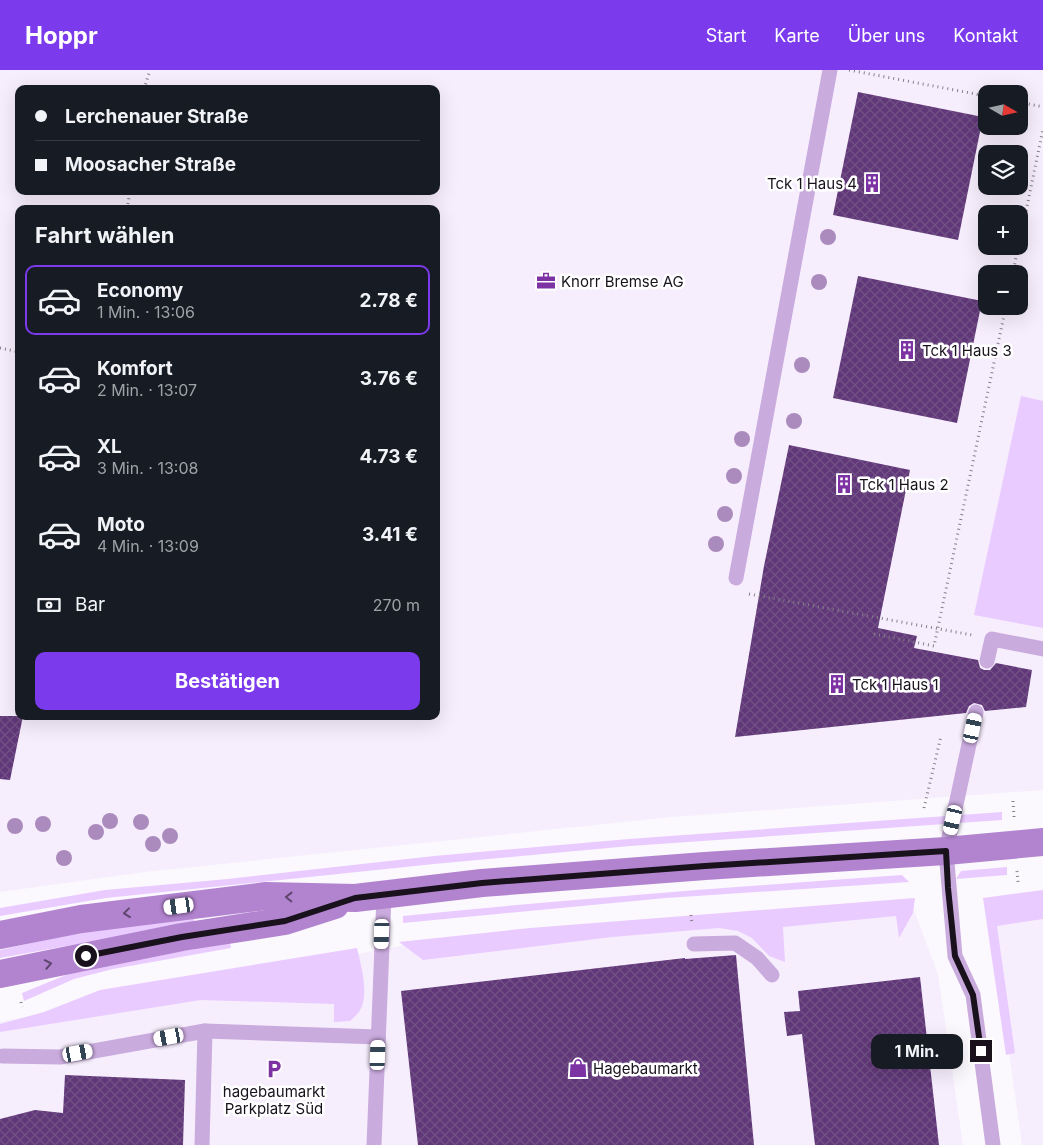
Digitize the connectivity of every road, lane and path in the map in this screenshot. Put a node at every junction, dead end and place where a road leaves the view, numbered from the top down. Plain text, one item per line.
1 (150, 70) edge
2 (830, 70) edge
3 (849, 70) edge
4 (145, 85) edge
5 (978, 94) edge
6 (1028, 104) edge
7 (1043, 107) edge
8 (1043, 129) edge
9 (1027, 205) edge
10 (1004, 315) edge
11 (0, 348) edge
12 (15, 351) edge
13 (736, 578) joint
14 (938, 629) junction
15 (874, 634) dead end
16 (992, 639) junction
17 (1043, 649) edge
18 (987, 661) dead end
19 (976, 712) dead end
20 (941, 736) dead end
21 (924, 808) dead end
22 (1043, 842) edge
23 (946, 851) junction
24 (384, 896) junction
25 (355, 898) junction
26 (0, 935) edge
27 (694, 944) dead end
28 (0, 974) edge
29 (772, 974) dead end
30 (21, 1002) dead end
31 (22, 1007) dead end
32 (205, 1031) junction
33 (378, 1037) junction
34 (3, 1056) dead end
35 (202, 1145) edge
36 (374, 1145) edge
37 (993, 1145) edge

1 - 4 path
2 - 13 lane
3 - 5 path
6 - 7 path
8 - 9 path
10 - 14 path
11 - 12 path
13 - 14 path
14 - 15 path
14 - 16 path
16 - 17 lane
16 - 18 lane
19 - 23 lane
20 - 21 path
22 - 23 main road
23 - 24 main road
23 - 37 lane
24 - 25 main road
24 - 33 lane
25 -> 26 main road
28 -> 25 main road
27 - 29 lane
30 - 31 path
32 - 33 lane
32 - 34 lane
32 - 35 lane
33 - 36 lane

